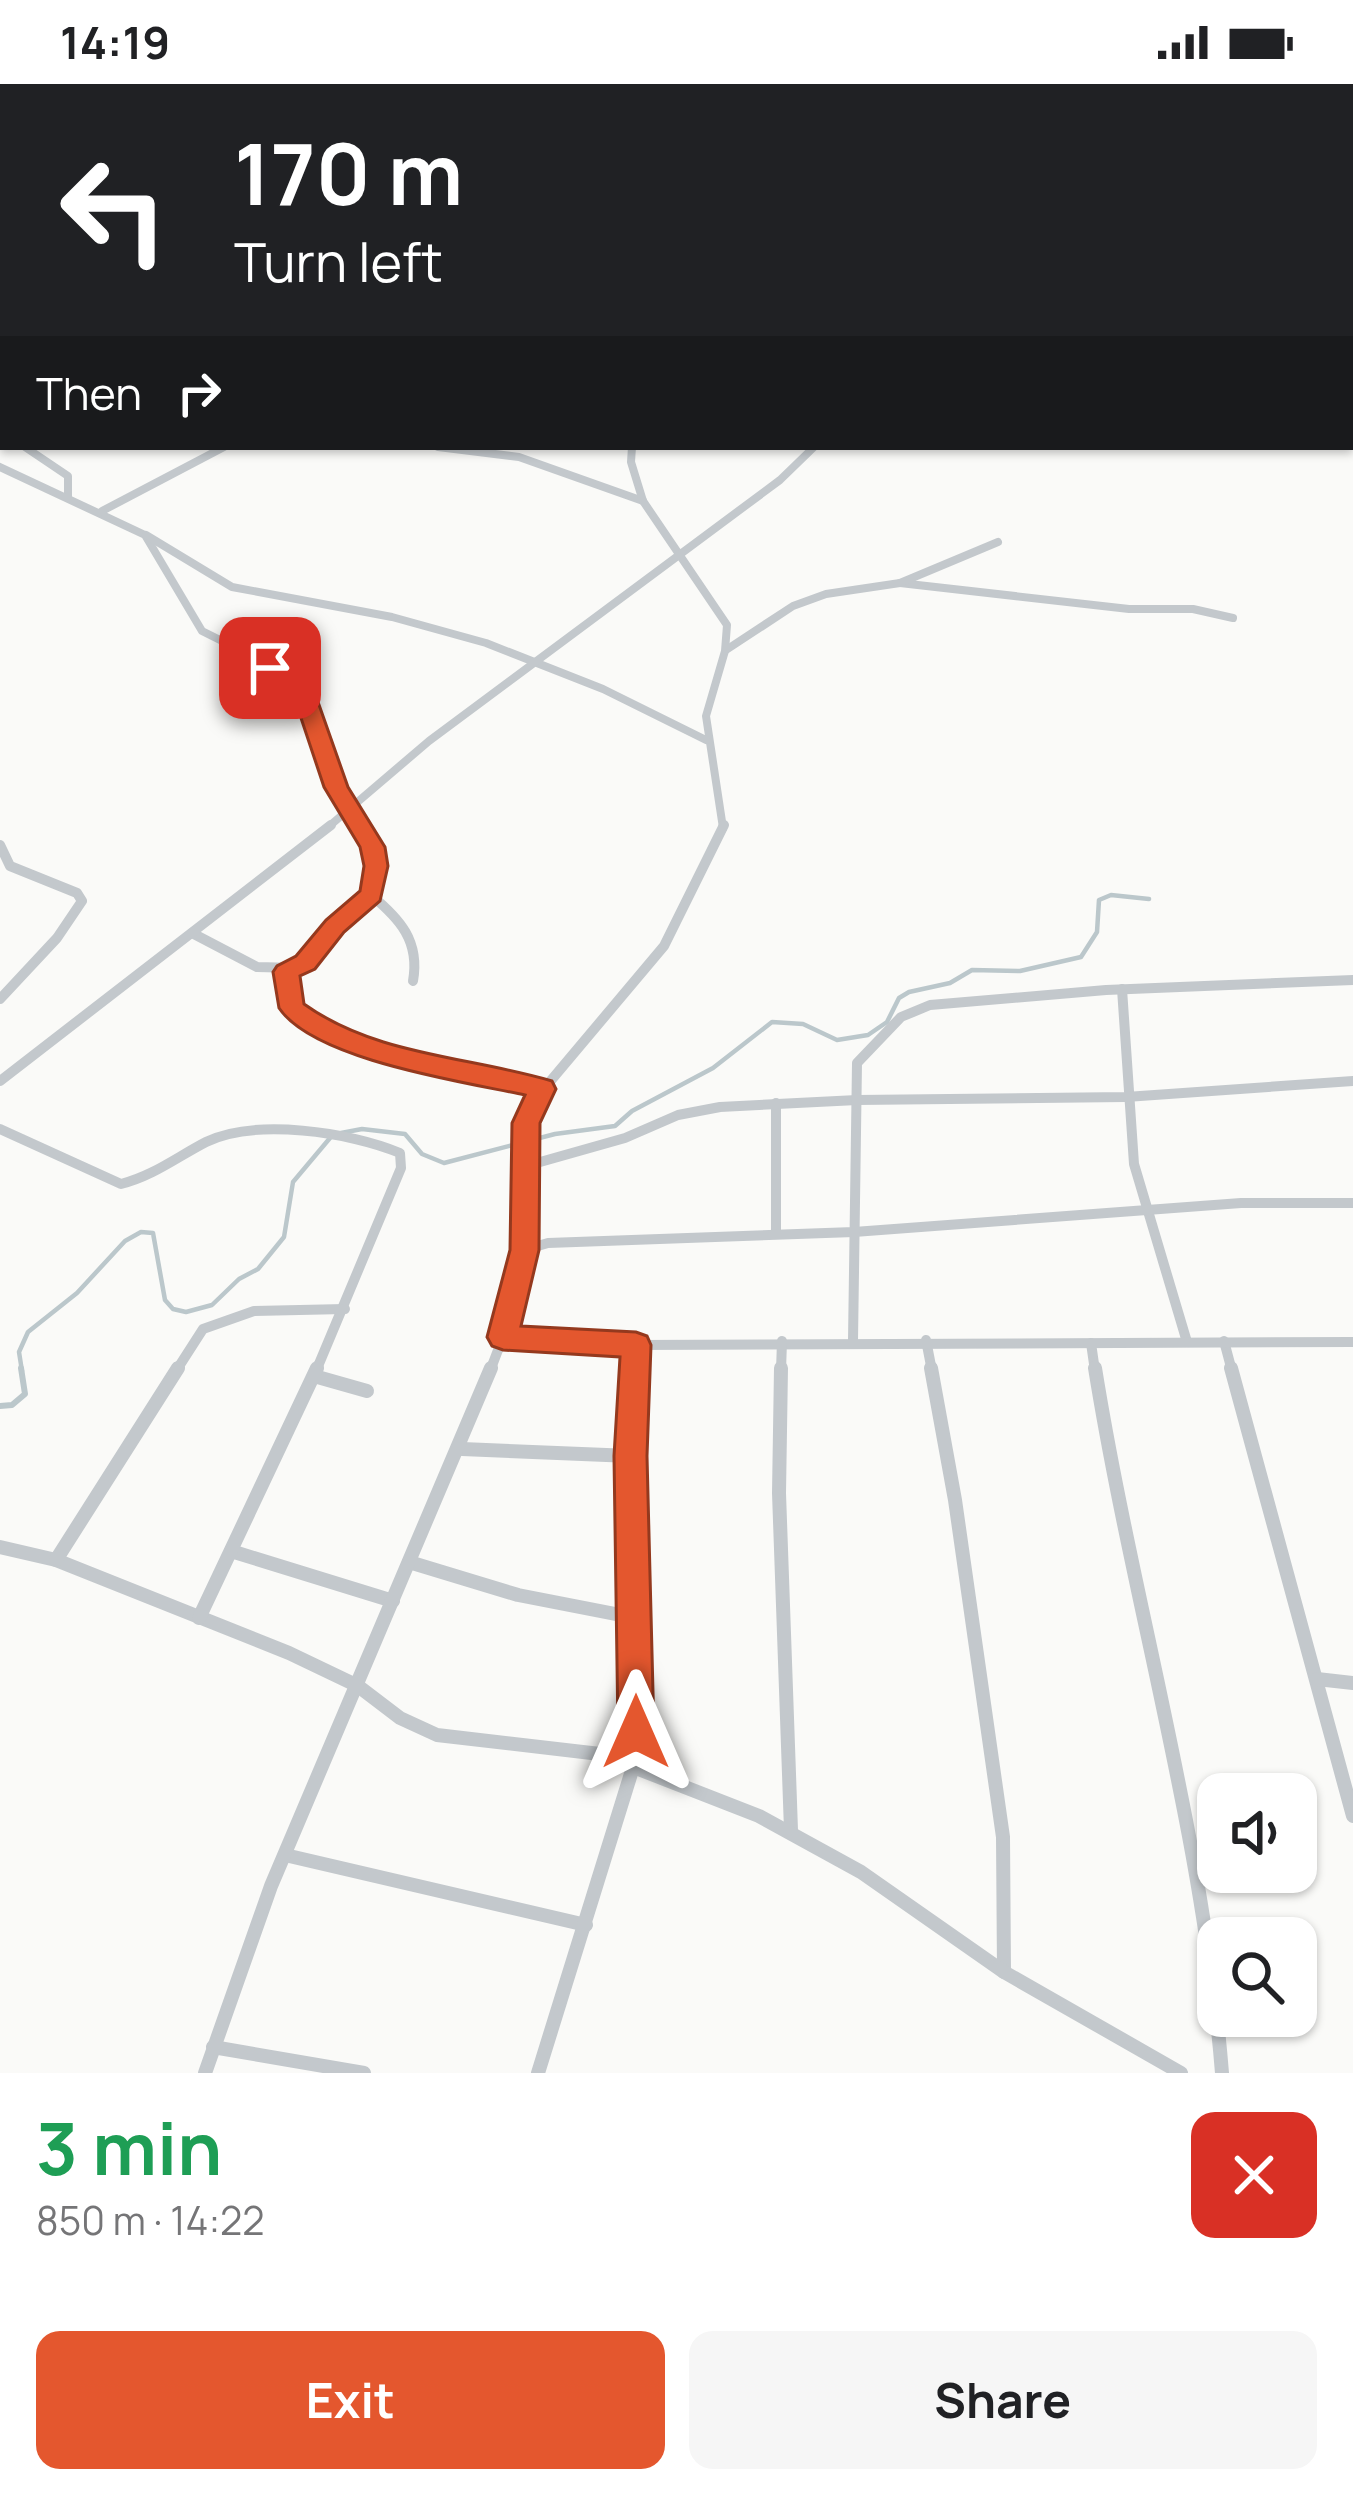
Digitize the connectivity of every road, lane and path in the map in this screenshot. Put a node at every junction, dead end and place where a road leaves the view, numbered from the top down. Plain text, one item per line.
1 (30, 450) edge
2 (218, 450) edge
3 (460, 450) edge
4 (632, 450) edge
5 (811, 450) edge
6 (0, 467) edge
7 (68, 496) junction
8 (643, 500) junction
9 (102, 512) junction
10 (145, 535) junction
11 (998, 542) dead end
12 (678, 553) junction
13 (900, 584) junction
14 (1233, 618) dead end
15 (725, 651) junction
16 (532, 664) junction
17 (706, 740) junction
18 (350, 811) junction
19 (0, 845) edge
20 (371, 895) junction
21 (192, 933) junction
22 (286, 972) junction
23 (1353, 980) edge
24 (413, 981) dead end
25 (1122, 989) junction
26 (0, 999) edge
27 (0, 1081) edge
28 (1353, 1081) edge
29 (542, 1089) junction
30 (1126, 1097) junction
31 (857, 1100) junction
32 (776, 1103) junction
33 (0, 1129) edge
34 (526, 1166) junction
35 (1353, 1203) edge
36 (1145, 1210) junction
37 (854, 1232) junction
38 (776, 1234) junction
39 (524, 1250) junction
40 (345, 1309) junction
41 (503, 1337) junction
42 (853, 1340) junction
43 (926, 1340) junction
44 (782, 1341) junction
45 (1224, 1341) junction
46 (1187, 1342) junction
47 (1353, 1342) edge
48 (1091, 1343) junction
49 (636, 1345) junction
50 (314, 1376) junction
51 (368, 1391) dead end
52 (462, 1449) junction
53 (631, 1456) junction
54 (0, 1546) edge
55 (231, 1551) junction
56 (56, 1560) junction
57 (409, 1562) junction
58 (393, 1601) junction
59 (199, 1618) junction
60 (636, 1618) junction
61 (1317, 1679) junction
62 (1353, 1684) edge
63 (358, 1686) junction
64 (634, 1764) junction
65 (1353, 1816) edge
66 (791, 1830) junction
67 (285, 1855) junction
68 (586, 1924) junction
69 (1004, 1972) junction
70 (212, 2047) junction
71 (205, 2073) edge
72 (364, 2073) edge
73 (538, 2073) edge
74 (1181, 2073) edge
75 (1222, 2073) edge

1 - 7 street
2 - 9 street
3 - 8 street
4 - 8 street
5 - 12 street
6 - 7 street
7 - 9 street
8 - 12 street
9 - 10 street
10 - 16 street
10 - 18 street
11 - 13 street
12 - 15 street
12 - 16 street
13 - 14 street
13 - 15 street
15 - 17 street
16 - 17 street
16 - 18 street
17 - 29 street
18 - 20 street
18 - 21 street
19 - 26 street
20 - 22 street
20 - 24 street
21 - 22 street
21 - 27 street
22 - 29 street
23 - 25 street
25 - 30 street
25 - 31 street
28 - 30 street
29 - 34 street
30 - 31 street
30 - 36 street
31 - 32 street
31 - 37 street
32 - 34 street
32 - 38 street
33 - 40 street
34 - 39 street
35 - 36 street
36 - 37 street
36 - 46 street
37 - 38 street
37 - 42 street
38 - 39 street
39 - 41 street
40 - 50 street
40 - 56 street
41 - 49 street
41 - 52 street
42 - 43 street
42 - 44 street
43 - 48 street
43 - 69 street
44 - 49 street
44 - 66 street
45 - 46 street
45 - 47 street
45 - 61 street
46 - 48 street
48 - 75 street
49 - 53 street
50 - 51 street
50 - 55 street
52 - 53 street
52 - 57 street
53 - 60 street
54 - 56 street
55 - 58 street
55 - 59 street
56 - 59 street
57 - 58 street
57 - 60 street
58 - 63 street
59 - 63 street
60 - 64 street
61 - 62 street
61 - 65 street
63 - 64 street
63 - 67 street
64 - 66 street
64 - 68 street
66 - 69 street
67 - 68 street
67 - 70 street
68 - 73 street
69 - 74 street
70 - 71 street
70 - 72 street

